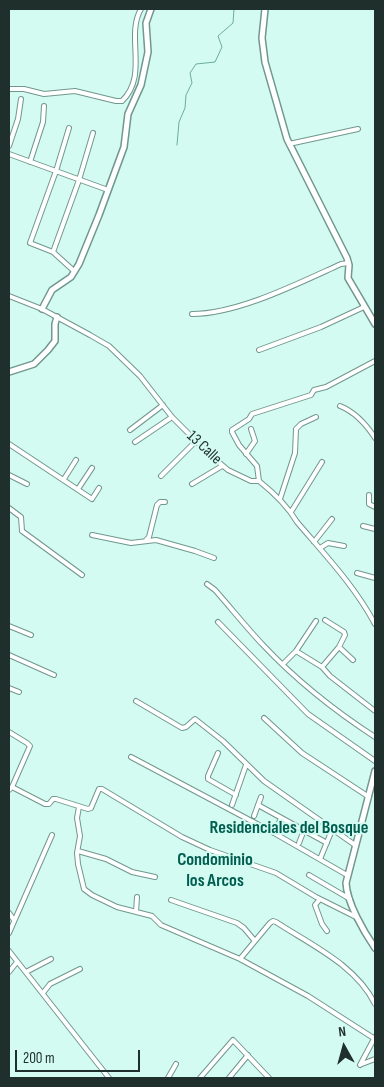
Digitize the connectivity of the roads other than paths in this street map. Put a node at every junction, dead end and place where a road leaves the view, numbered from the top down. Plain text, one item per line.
1 (141, 9) edge
2 (151, 9) edge
3 (265, 9) edge
4 (9, 89) edge
5 (21, 99) dead end
6 (44, 106) dead end
7 (69, 128) dead end
8 (358, 129) dead end
9 (93, 133) dead end
10 (290, 144) junction
11 (9, 146) edge
12 (9, 154) edge
13 (30, 162) junction
14 (56, 170) junction
15 (79, 180) junction
16 (108, 190) junction
17 (53, 252) junction
18 (349, 263) junction
19 (74, 271) junction
20 (9, 296) edge
21 (364, 307) junction
22 (42, 309) junction
23 (192, 314) dead end
24 (57, 317) junction
25 (375, 324) edge
26 (259, 350) dead end
27 (375, 361) edge
28 (9, 372) edge
29 (163, 405) junction
30 (340, 406) dead end
31 (172, 417) junction
32 (316, 417) dead end
33 (251, 429) dead end
34 (130, 430) dead end
35 (375, 438) edge
36 (196, 441) junction
37 (135, 442) dead end
38 (9, 444) edge
39 (246, 454) junction
40 (76, 460) dead end
41 (322, 462) dead end
42 (222, 466) junction
43 (92, 468) dead end
44 (9, 475) edge
45 (161, 476) dead end
46 (64, 479) junction
47 (259, 481) junction
48 (27, 484) dead end
49 (192, 484) dead end
50 (99, 488) dead end
51 (78, 489) junction
52 (369, 495) dead end
53 (280, 499) junction
54 (165, 502) dead end
55 (375, 507) edge
56 (9, 508) edge
57 (292, 512) junction
58 (332, 519) dead end
59 (363, 526) dead end
60 (375, 529) edge
61 (92, 535) dead end
62 (146, 540) junction
63 (314, 542) junction
64 (344, 546) dead end
65 (320, 548) junction
66 (214, 558) dead end
67 (357, 572) dead end
68 (82, 575) dead end
69 (375, 578) edge
70 (206, 584) dead end
71 (325, 620) dead end
72 (316, 621) dead end
73 (218, 622) dead end
74 (375, 624) edge
75 (9, 626) edge
76 (31, 635) dead end
77 (338, 647) junction
78 (296, 651) junction
79 (9, 655) edge
80 (354, 660) dead end
81 (284, 664) junction
82 (322, 667) junction
83 (54, 675) dead end
84 (9, 688) edge
85 (19, 692) dead end
86 (136, 701) dead end
87 (375, 711) edge
88 (264, 718) dead end
89 (9, 732) edge
90 (375, 737) edge
91 (218, 753) dead end
92 (131, 756) dead end
93 (375, 761) edge
94 (246, 764) junction
95 (375, 771) edge
96 (11, 788) edge
97 (236, 795) junction
98 (261, 796) dead end
99 (369, 797) junction
100 (232, 805) dead end
101 (258, 805) junction
102 (79, 806) junction
103 (254, 816) dead end
104 (281, 818) junction
105 (276, 830) dead end
106 (304, 830) junction
107 (332, 830) junction
108 (52, 835) dead end
109 (327, 842) junction
110 (299, 843) dead end
111 (355, 844) junction
112 (78, 850) junction
113 (320, 859) junction
114 (309, 875) dead end
115 (347, 875) junction
116 (155, 877) dead end
117 (137, 898) dead end
118 (320, 899) junction
119 (350, 899) junction
120 (171, 900) dead end
121 (136, 912) junction
122 (9, 914) edge
123 (358, 918) junction
124 (14, 920) junction
125 (327, 930) dead end
126 (9, 933) edge
127 (254, 940) junction
128 (375, 948) edge
129 (9, 950) edge
130 (240, 958) junction
131 (51, 959) dead end
132 (17, 962) junction
133 (80, 969) dead end
134 (9, 972) edge
135 (26, 972) junction
136 (43, 993) junction
137 (375, 1004) edge
138 (375, 1038) edge
139 (248, 1055) junction
140 (375, 1059) edge
141 (176, 1064) dead end
142 (263, 1074) junction
143 (109, 1078) edge
144 (168, 1078) edge
145 (200, 1078) edge
146 (229, 1078) edge
147 (259, 1078) edge
148 (269, 1078) edge

1 - 4 street
2 - 16 street
3 - 10 street
5 - 11 street
6 - 13 street
7 - 14 street
8 - 10 street
9 - 15 street
10 - 18 street
12 - 13 street
13 - 14 street
14 - 15 street
14 - 17 street
15 - 16 street
15 - 17 street
16 - 19 street
17 - 19 street
18 - 21 street
18 - 23 street
19 - 22 street
20 - 22 street, 13 Calle
21 - 25 street
21 - 26 street
22 - 24 street, 13 Calle
24 - 28 street
24 - 29 street, 13 Calle
27 - 39 street
29 - 31 street, 13 Calle
29 - 34 street
30 - 35 street
31 - 36 street, 13 Calle
31 - 37 street
32 - 53 street
33 - 39 street
36 - 42 street, 13 Calle
36 - 45 street
38 - 46 street
39 - 47 street
40 - 46 street
41 - 57 street
42 - 47 street, 13 Calle
42 - 49 street
43 - 51 street
44 - 48 street
46 - 51 street
47 - 53 street, 13 Calle
50 - 51 street
52 - 55 street
53 - 57 street, 13 Calle
54 - 62 street
56 - 68 street
57 - 63 street, 13 Calle
58 - 63 street
59 - 60 street
61 - 62 street
62 - 66 street
63 - 65 street, 13 Calle
64 - 65 street
65 - 74 street, 13 Calle
67 - 69 street
70 - 81 street
71 - 77 street
72 - 78 street
73 - 93 street
75 - 76 street
77 - 80 street
77 - 82 street
78 - 81 street
78 - 82 street
79 - 83 street
81 - 90 street
82 - 87 street
84 - 85 street
86 - 94 street
88 - 99 street
89 - 96 street
91 - 97 street
92 - 113 street
94 - 97 street
94 - 107 street
95 - 99 street
96 - 102 street
97 - 100 street
98 - 101 street
99 - 111 street
101 - 103 street
101 - 104 street
102 - 112 street
102 - 118 street
104 - 105 street
104 - 106 street
106 - 109 street
106 - 110 street
107 - 109 street
107 - 111 street
108 - 124 street
109 - 113 street
111 - 115 street
112 - 116 street
112 - 121 street
113 - 115 street
114 - 119 street
115 - 119 street
117 - 121 street
118 - 123 street
118 - 125 street
119 - 123 street
120 - 127 street
121 - 130 street
122 - 124 street
123 - 128 street
124 - 126 street
127 - 130 street
127 - 137 street
129 - 132 street
130 - 138 street
131 - 135 street
132 - 134 street
132 - 135 street
133 - 136 street
135 - 136 street
136 - 143 street
138 - 140 street
139 - 142 street
139 - 145 street
139 - 146 street
141 - 144 street
142 - 147 street
142 - 148 street

